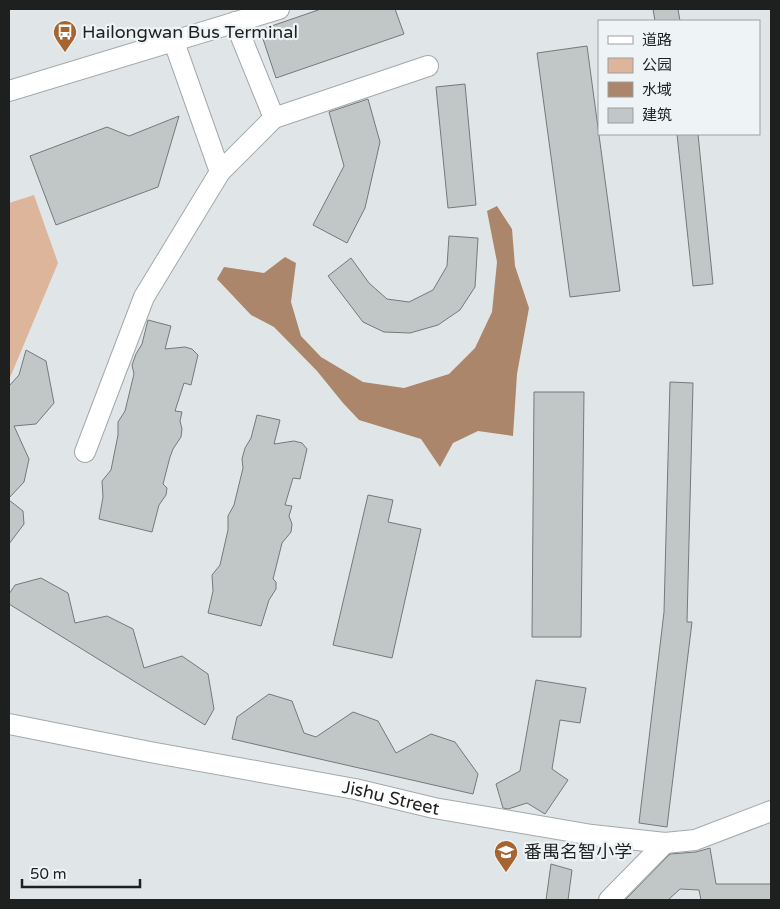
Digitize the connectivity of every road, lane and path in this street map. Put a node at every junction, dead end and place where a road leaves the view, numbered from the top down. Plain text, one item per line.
1 (279, 9) edge
2 (235, 22) junction
3 (174, 42) junction
4 (428, 66) dead end
5 (9, 91) edge
6 (274, 118) junction
7 (220, 172) junction
8 (85, 452) dead end
9 (9, 724) edge
10 (771, 811) edge
11 (665, 842) junction
12 (609, 900) edge

1 - 2 street
2 - 3 street
2 - 6 street
3 - 5 street
3 - 7 street
4 - 6 street
6 - 7 street
7 - 8 street
9 - 11 street, Jishu Street
10 - 11 street, Jishu Street
11 - 12 street

